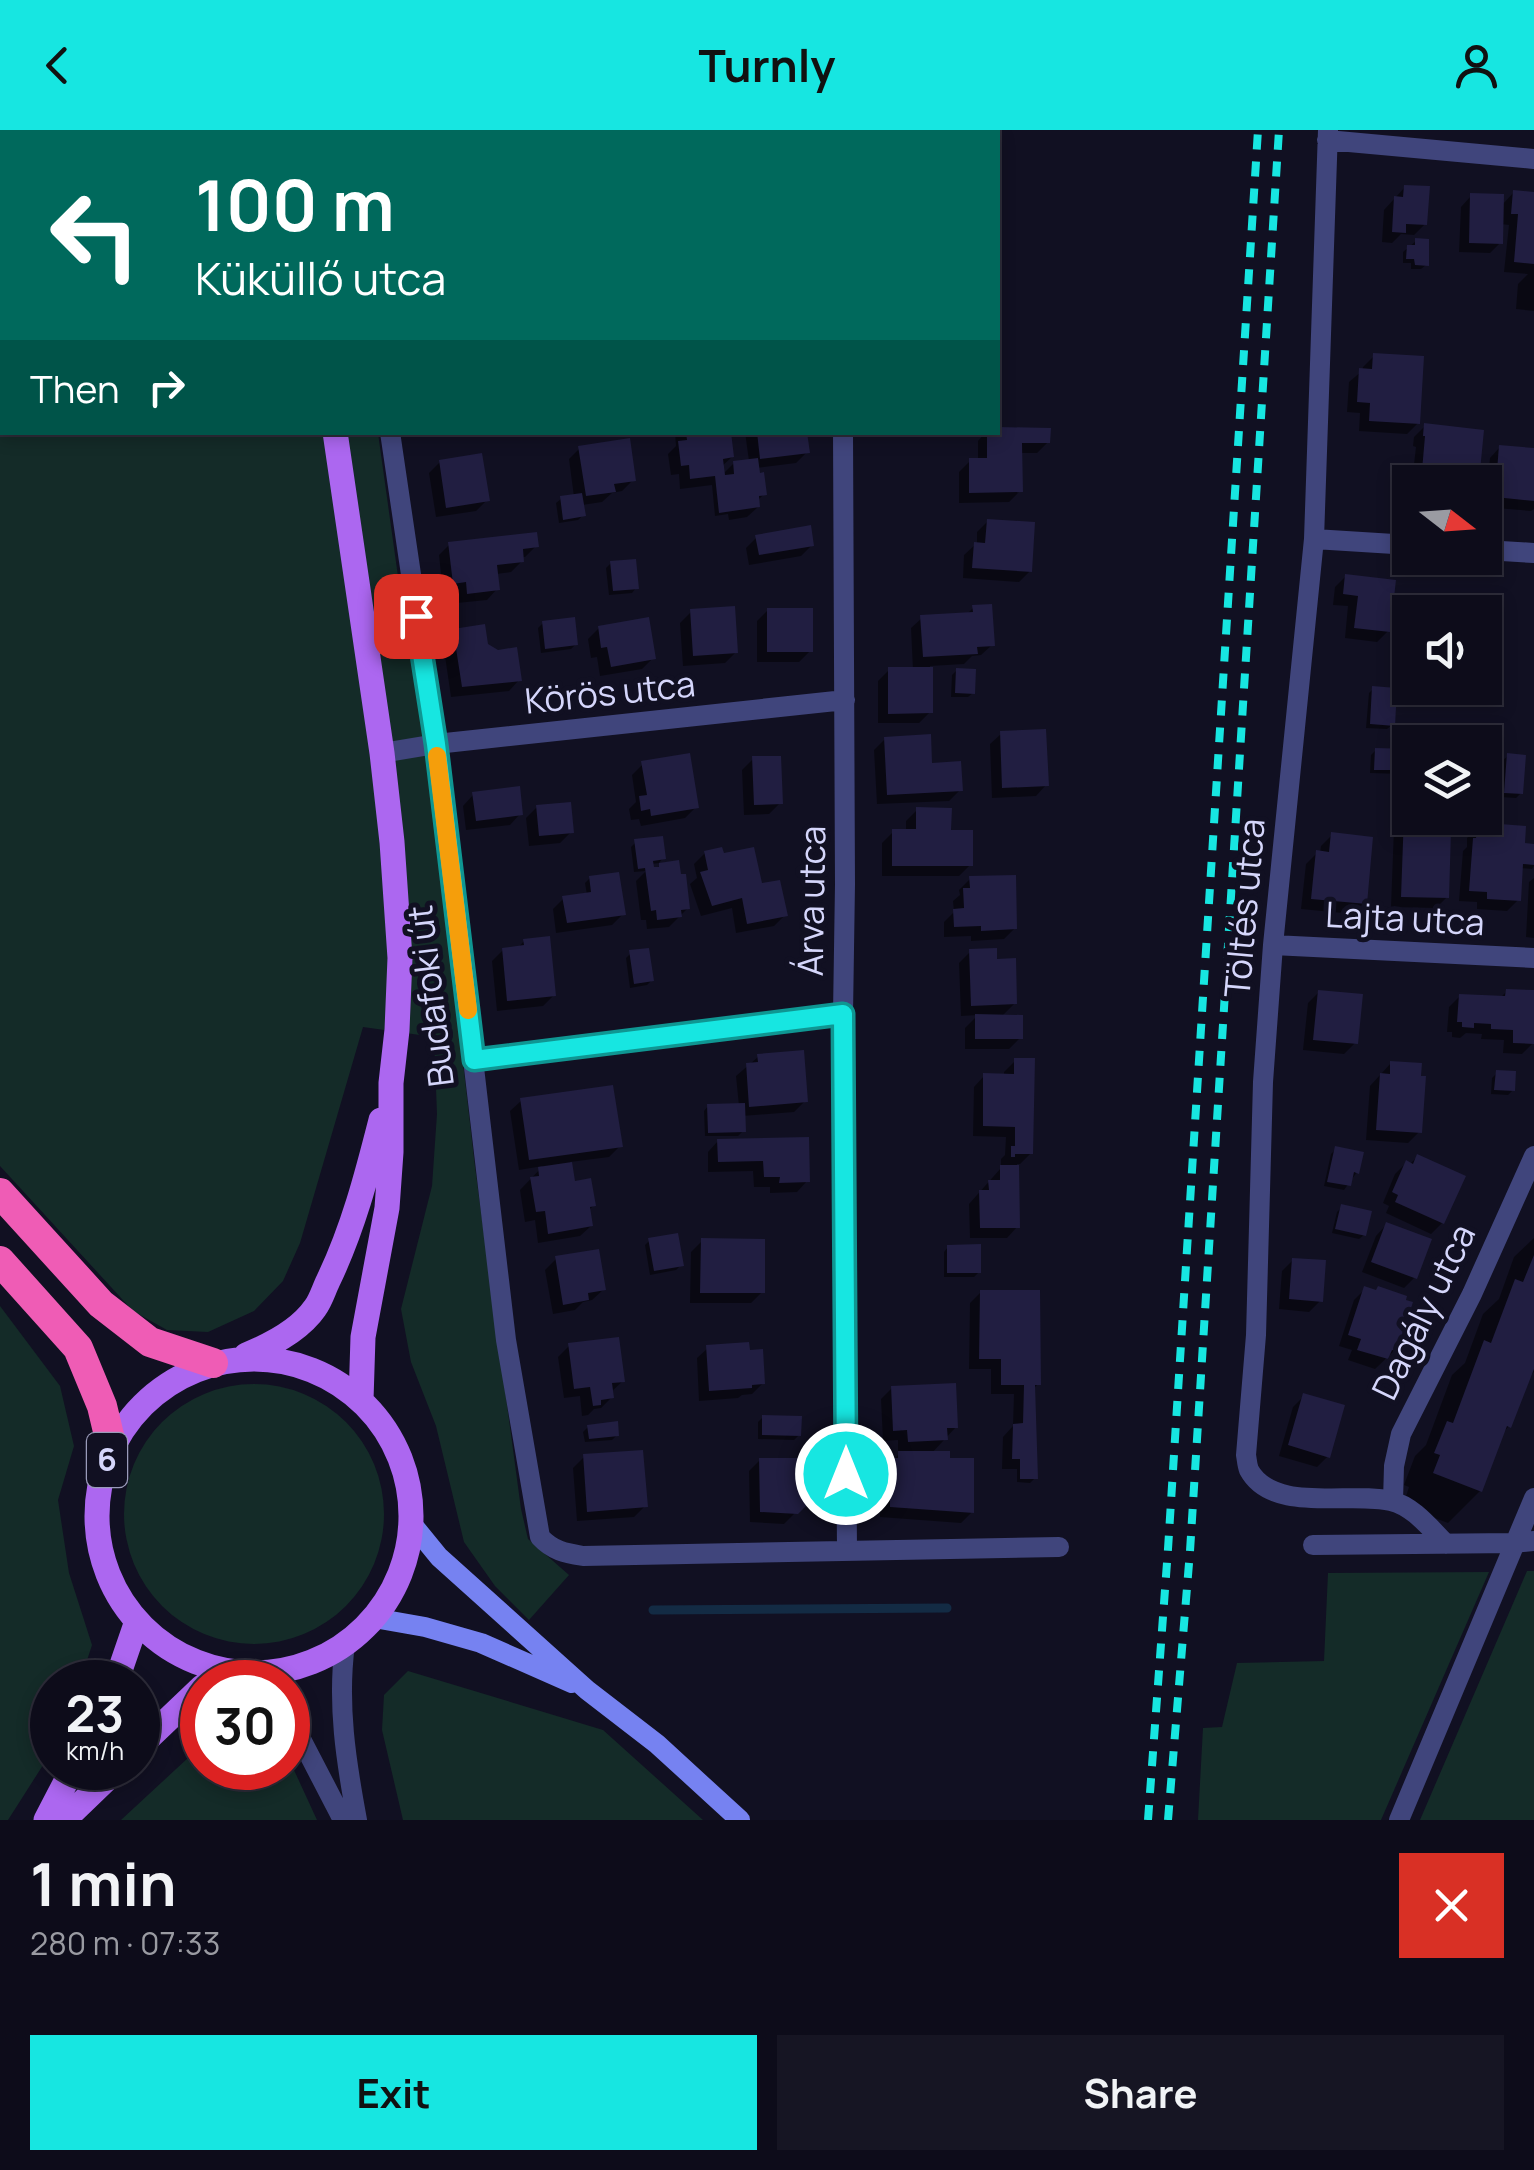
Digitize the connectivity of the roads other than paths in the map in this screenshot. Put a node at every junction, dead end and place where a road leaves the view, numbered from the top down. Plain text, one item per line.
1 (1327, 135) edge
2 (1534, 159) edge
3 (341, 435) edge
4 (390, 435) edge
5 (843, 435) edge
6 (1314, 539) junction
7 (1392, 544) edge
8 (1502, 551) edge
9 (1534, 553) edge
10 (416, 616) junction
11 (363, 623) junction
12 (845, 700) junction
13 (436, 744) junction
14 (382, 753) junction
15 (1273, 944) junction
16 (1534, 958) edge
17 (843, 1014) junction
18 (474, 1060) junction
19 (391, 1084) junction
20 (1534, 1156) edge
21 (0, 1193) edge
22 (0, 1261) edge
23 (225, 1361) junction
24 (361, 1400) junction
25 (112, 1448) junction
26 (1534, 1498) edge
27 (1393, 1501) junction
28 (412, 1524) junction
29 (1524, 1542) edge
30 (1446, 1544) junction
31 (1313, 1545) dead end
32 (1059, 1547) dead end
33 (847, 1550) junction
34 (374, 1618) junction
35 (137, 1621) junction
36 (345, 1644) junction
37 (124, 1660) edge
38 (190, 1660) edge
39 (310, 1663) edge
40 (587, 1690) junction
41 (180, 1708) edge
42 (160, 1727) edge
43 (310, 1756) edge
44 (62, 1790) edge
45 (95, 1790) edge
46 (46, 1820) edge
47 (64, 1820) edge
48 (343, 1820) edge
49 (358, 1820) edge
50 (740, 1820) edge
51 (1399, 1820) edge

1 - 2 street
1 - 6 street, Töltés utca
3 - 11 main road, Budafoki út / 6
4 - 10 street, Budafoki út
5 - 12 street, Árva utca
6 - 7 street
6 - 15 street, Töltés utca
8 - 9 street
10 - 11 street
10 - 13 street, Budafoki út
11 - 14 main road, Budafoki út / 6
12 - 13 street, Körös utca
12 - 17 street, Árva utca
13 - 14 street, Körös utca
13 - 18 street, Budafoki út
14 - 19 main road, Budafoki út / 6
15 - 16 street, Lajta utca
15 - 27 street, Töltés utca
17 - 18 street
17 - 33 street, Árva utca
18 - 33 street, Budafoki út
19 - 23 main road, Budafoki út / 6
19 - 24 main road, Budafoki út / 6
20 - 27 street, Dagály utca
21 - 23 highway
22 - 25 highway
23 - 24 main road, 6
23 - 25 main road, 6
24 - 28 main road, 6
25 - 35 main road, 6
26 - 29 street
27 - 30 street
28 - 34 main road, 6
28 - 40 main road
29 - 30 street
29 - 51 street
30 - 31 street
32 - 33 street
34 - 36 main road, 6
34 - 40 main road
35 - 37 main road
35 - 38 main road, 6
36 - 39 main road, 6
36 - 49 street
40 - 50 main road
41 - 42 main road
43 - 48 street
44 - 46 main road
45 - 47 main road

